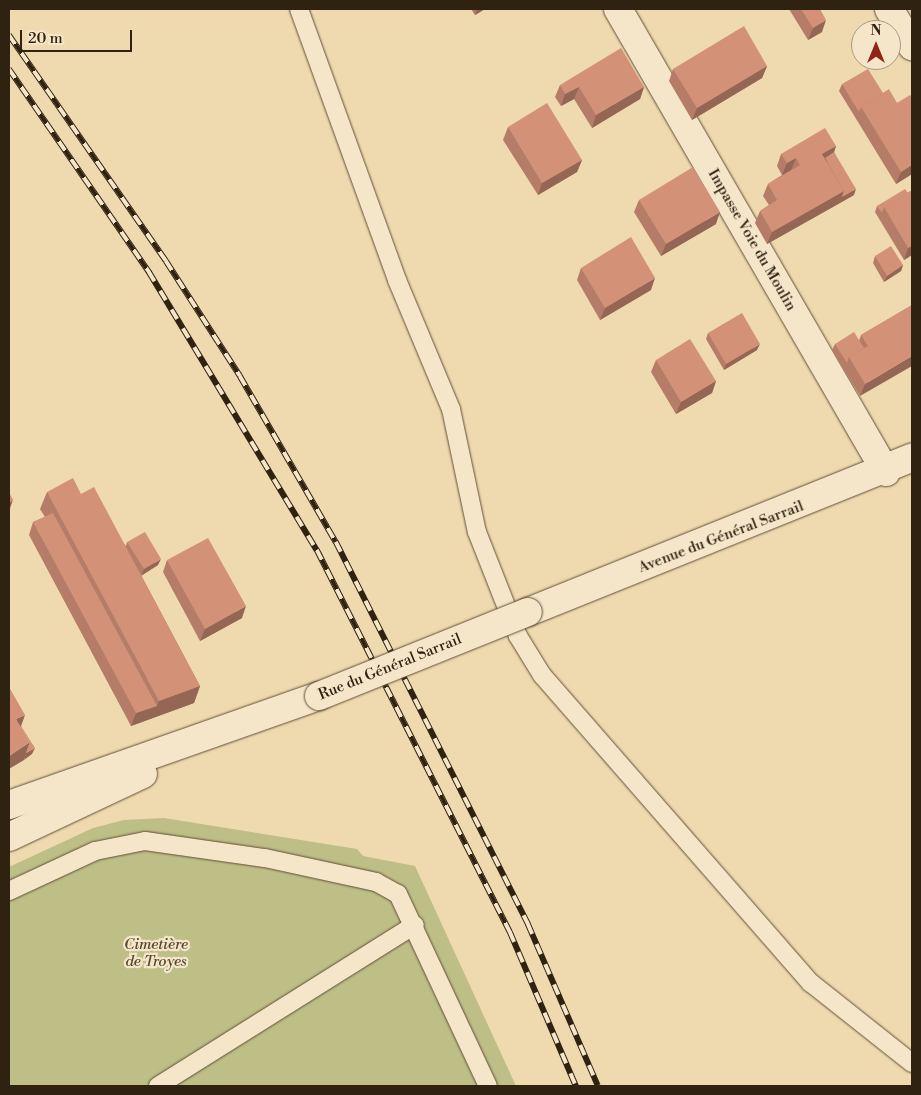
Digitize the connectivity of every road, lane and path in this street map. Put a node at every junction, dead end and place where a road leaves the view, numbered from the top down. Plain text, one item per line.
1 (299, 9) edge
2 (618, 9) edge
3 (889, 9) edge
4 (912, 46) edge
5 (912, 458) edge
6 (886, 472) junction
7 (528, 612) joint
8 (252, 722) junction
9 (9, 805) edge
10 (9, 837) edge
11 (9, 891) edge
12 (414, 925) junction
13 (912, 1063) edge
14 (158, 1086) edge
15 (488, 1086) edge

1 - 13 lane
2 - 6 street, Impasse Voie du Moulin
3 - 4 street
5 - 6 street, Avenue du Général Sarrail
6 - 7 street, Avenue du Général Sarrail
7 - 8 street, Rue du Général Sarrail, bridge
8 - 9 street, Rue du Général Sarrail
8 - 10 street, Rue du Général Sarrail
11 - 12 lane
12 - 14 lane
12 - 15 lane

